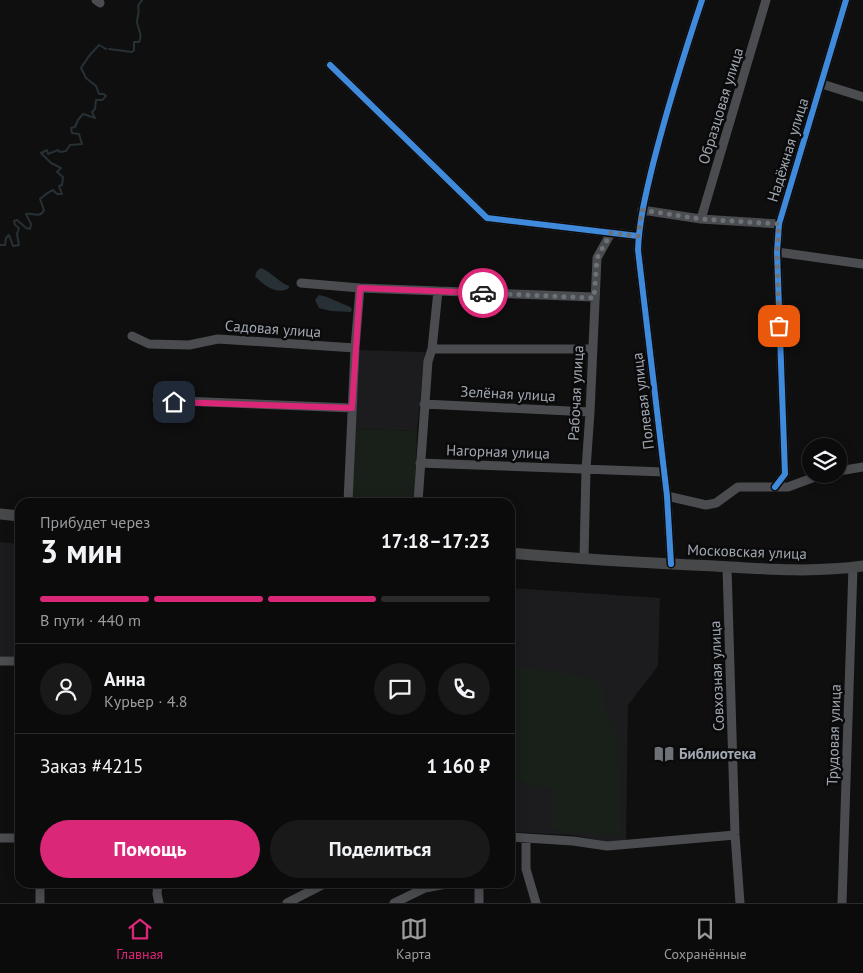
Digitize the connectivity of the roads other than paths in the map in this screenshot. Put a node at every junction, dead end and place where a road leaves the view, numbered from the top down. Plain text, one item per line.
1 (702, 0) edge
2 (766, 0) edge
3 (846, 0) edge
4 (330, 66) dead end
5 (822, 84) junction
6 (863, 97) edge
7 (642, 210) junction
8 (701, 219) junction
9 (779, 224) junction
10 (611, 233) junction
11 (638, 236) junction
12 (777, 252) junction
13 (863, 264) edge
14 (301, 283) dead end
15 (360, 288) junction
16 (438, 291) junction
17 (594, 298) junction
18 (132, 336) dead end
19 (355, 348) junction
20 (432, 348) junction
21 (592, 348) junction
22 (157, 400) dead end
23 (424, 404) junction
24 (352, 408) junction
25 (590, 412) junction
26 (420, 463) junction
27 (863, 467) edge
28 (586, 469) junction
29 (847, 470) edge
30 (664, 472) junction
31 (802, 482) edge
32 (775, 487) junction
33 (667, 496) junction
34 (348, 498) edge
35 (418, 498) edge
36 (0, 514) edge
37 (15, 516) edge
38 (515, 553) edge
39 (584, 558) junction
40 (671, 564) junction
41 (727, 567) junction
42 (858, 567) edge
43 (0, 661) edge
44 (15, 661) edge
45 (735, 835) junction
46 (515, 837) edge
47 (0, 838) edge
48 (15, 838) edge
49 (526, 838) junction
50 (40, 888) edge
51 (158, 888) edge
52 (316, 888) edge
53 (425, 888) edge
54 (479, 888) edge
55 (40, 903) edge
56 (159, 903) edge
57 (286, 903) edge
58 (394, 903) edge
59 (479, 903) edge
60 (536, 903) edge
61 (740, 903) edge
62 (842, 903) edge

1 - 7 street, Полевая улица
2 - 8 street, Образцовая улица
3 - 5 street, Надёжная улица
4 - 10 street
5 - 6 street
5 - 9 street, Надёжная улица
7 - 8 street
7 - 11 street, Полевая улица
8 - 9 street
9 - 12 street, Надёжная улица
10 - 11 street
10 - 17 street, Рабочая улица
11 - 30 street, Полевая улица
12 - 13 street
12 - 32 street, Надёжная улица
14 - 15 street
15 - 16 street
15 - 19 street
16 - 17 street
16 - 20 street
17 - 21 street, Рабочая улица
18 - 19 street, Садовая улица
19 - 24 street
20 - 21 street
20 - 23 street
21 - 25 street, Рабочая улица
22 - 24 street
23 - 25 street, Зелёная улица
23 - 26 street
24 - 34 street
25 - 28 street, Рабочая улица
26 - 28 street, Нагорная улица
26 - 35 street
27 - 29 street
28 - 30 street, Нагорная улица
28 - 39 street, Рабочая улица
30 - 33 street, Полевая улица
31 - 32 street
32 - 33 street
33 - 40 street, Полевая улица
36 - 37 main road
38 - 39 main road, Московская улица
39 - 40 main road, Московская улица
40 - 41 main road, Московская улица
41 - 42 main road, Московская улица
41 - 45 street, Совхозная улица
42 - 62 street, Трудовая улица
43 - 44 street
45 - 49 street
45 - 61 street, Совхозная улица
46 - 49 street
47 - 48 street
49 - 60 street
50 - 55 street
51 - 56 street
52 - 57 street
53 - 58 street
54 - 59 street

